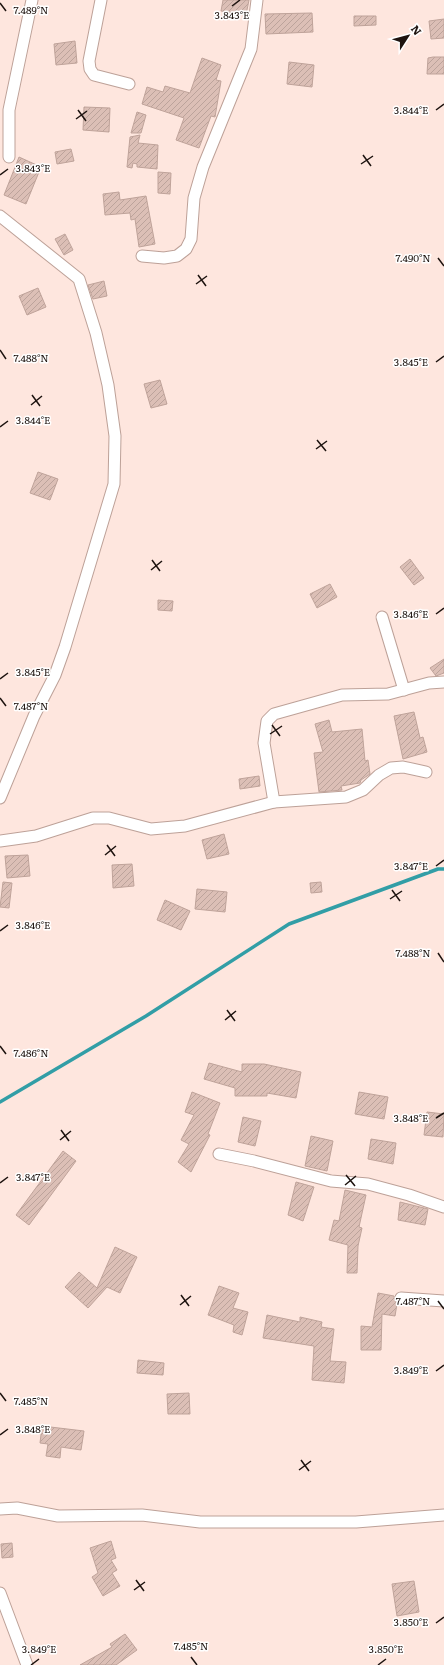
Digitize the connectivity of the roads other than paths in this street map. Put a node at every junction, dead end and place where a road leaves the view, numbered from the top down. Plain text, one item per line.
1 (32, 0) edge
2 (102, 0) edge
3 (257, 0) edge
4 (129, 84) dead end
5 (9, 157) dead end
6 (0, 216) edge
7 (142, 256) dead end
8 (382, 617) dead end
9 (444, 682) edge
10 (404, 690) junction
11 (426, 772) dead end
12 (0, 798) edge
13 (274, 802) junction
14 (0, 841) edge
15 (219, 1154) dead end
16 (444, 1207) edge
17 (401, 1298) dead end
18 (444, 1301) edge
19 (0, 1509) edge
20 (444, 1515) edge
21 (0, 1592) edge
22 (27, 1665) edge

1 - 5 street
2 - 4 street
3 - 7 street
6 - 12 street
8 - 10 street
9 - 10 street
10 - 13 street
11 - 13 street
13 - 14 street
15 - 16 street
17 - 18 street
19 - 20 street
21 - 22 street

